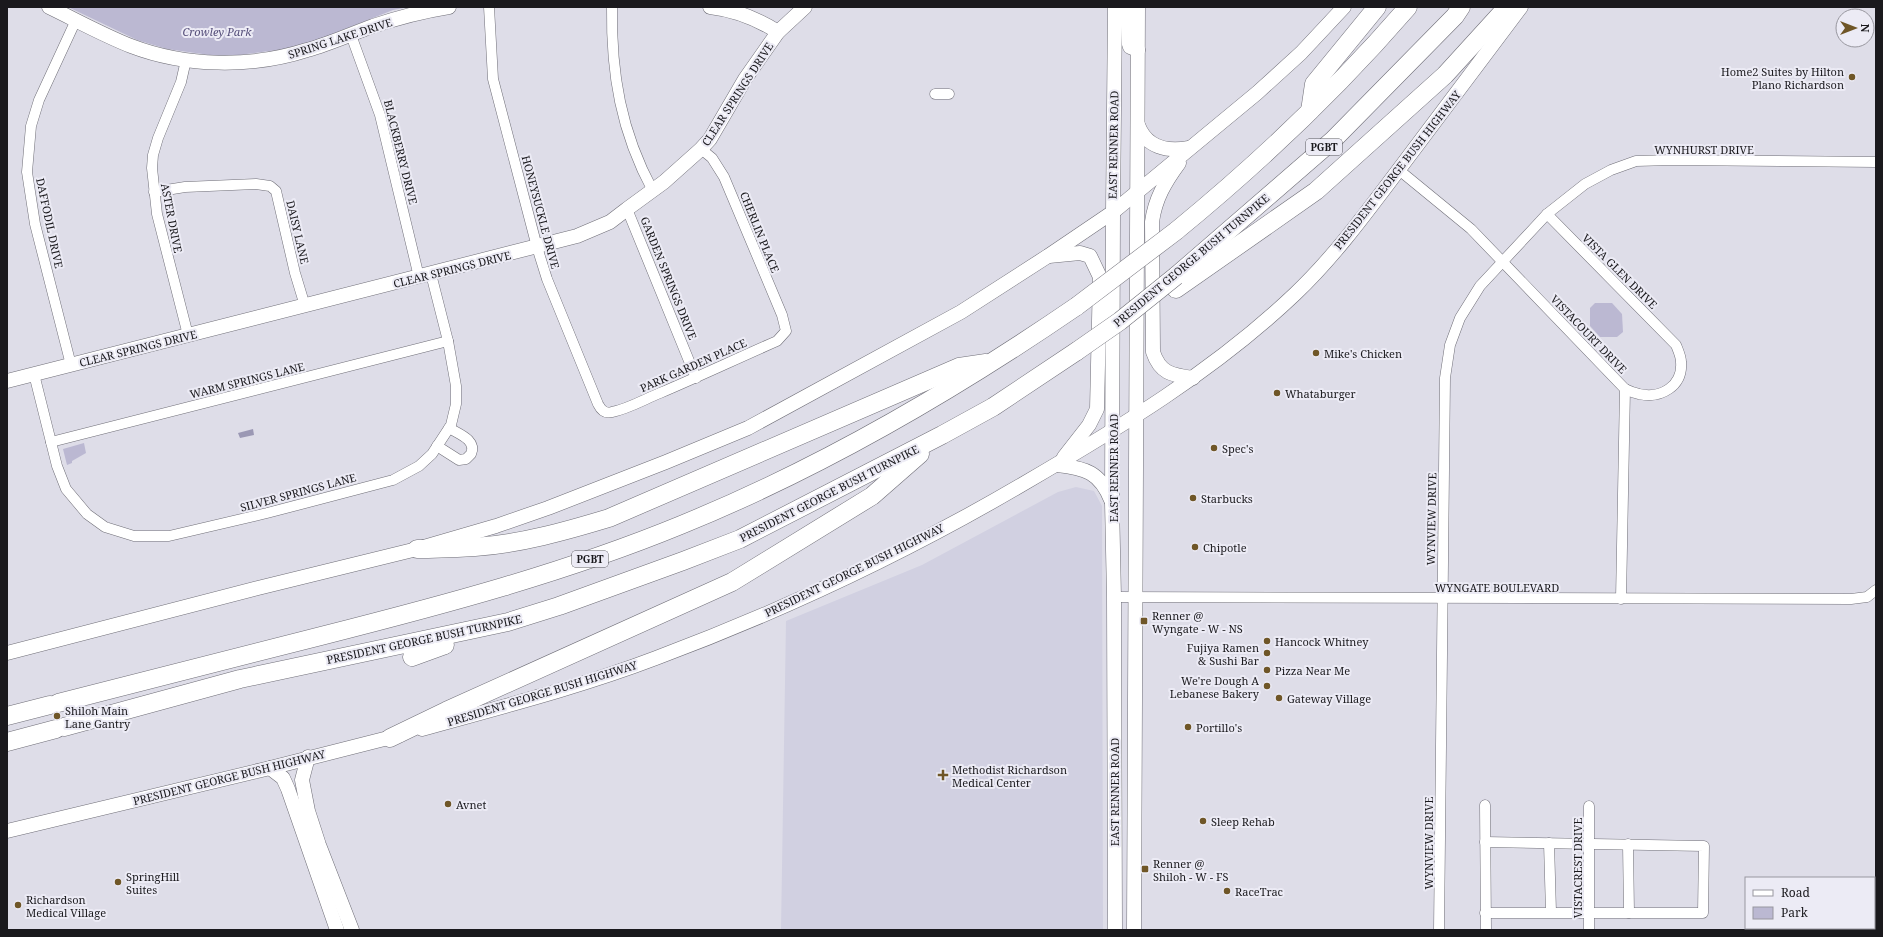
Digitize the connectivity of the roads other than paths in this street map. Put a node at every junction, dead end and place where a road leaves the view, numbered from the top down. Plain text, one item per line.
1 (49, 7) edge
2 (449, 7) edge
3 (489, 7) edge
4 (612, 7) edge
5 (710, 7) edge
6 (805, 7) edge
7 (1115, 7) edge
8 (1127, 7) edge
9 (1138, 7) edge
10 (1344, 7) edge
11 (1377, 7) edge
12 (1408, 7) edge
13 (1461, 7) edge
14 (1507, 7) edge
15 (1522, 7) edge
16 (76, 20) junction
17 (778, 32) junction
18 (351, 35) junction
19 (1138, 50) junction
20 (186, 60) junction
21 (935, 94) dead end
22 (949, 94) dead end
23 (1310, 111) junction
24 (1137, 123) junction
25 (1190, 148) junction
26 (701, 149) junction
27 (1876, 162) edge
28 (1398, 170) junction
29 (653, 191) junction
30 (154, 192) junction
31 (1137, 192) junction
32 (628, 210) junction
33 (1113, 212) junction
34 (1547, 214) junction
35 (537, 247) junction
36 (1048, 256) junction
37 (1503, 261) junction
38 (425, 275) junction
39 (1176, 283) junction
40 (305, 306) junction
41 (786, 331) joint
42 (188, 335) junction
43 (448, 341) junction
44 (994, 361) junction
45 (71, 365) junction
46 (34, 374) junction
47 (696, 378) junction
48 (1193, 378) junction
49 (7, 381) edge
50 (1625, 389) junction
51 (606, 413) joint
52 (1136, 415) junction
53 (449, 428) junction
54 (1113, 431) junction
55 (942, 435) junction
56 (51, 442) junction
57 (437, 446) junction
58 (1057, 465) junction
59 (1112, 502) junction
60 (417, 549) junction
61 (1876, 590) edge
62 (1114, 597) junction
63 (1135, 598) junction
64 (1442, 599) junction
65 (1621, 599) junction
66 (508, 622) junction
67 (7, 653) edge
68 (412, 657) dead end
69 (7, 716) edge
70 (390, 738) junction
71 (7, 742) edge
72 (1114, 744) junction
73 (308, 757) junction
74 (1134, 766) junction
75 (270, 768) junction
76 (1485, 806) dead end
77 (1589, 806) dead end
78 (1114, 808) junction
79 (1134, 823) junction
80 (7, 831) edge
81 (1485, 842) junction
82 (1549, 843) junction
83 (1589, 844) junction
84 (1628, 844) junction
85 (316, 852) junction
86 (1551, 912) junction
87 (1589, 912) junction
88 (1629, 912) junction
89 (1486, 913) junction
90 (1134, 929) edge
91 (337, 930) edge
92 (352, 930) edge
93 (1114, 930) edge
94 (1439, 930) edge
95 (1486, 930) edge
96 (1590, 930) edge

1 - 16 main road, SPRING LAKE DRIVE
2 - 18 main road, SPRING LAKE DRIVE
3 - 35 street, HONEYSUCKLE DRIVE
4 - 29 street
5 - 17 main road
6 - 17 main road, CLEAR SPRINGS DRIVE
7 - 33 main road, EAST RENNER ROAD
8 - 19 main road
9 - 19 main road, EAST RENNER ROAD
10 - 25 main road
11 - 23 highway
12 - 23 highway, PGBT
13 - 39 highway, PRESIDENT GEORGE BUSH TURNPIKE / PGBT
14 - 39 highway
15 - 28 main road, PRESIDENT GEORGE BUSH HIGHWAY
16 - 20 main road, SPRING LAKE DRIVE
16 - 45 street, DAFFODIL DRIVE
17 - 26 main road, CLEAR SPRINGS DRIVE
18 - 20 main road, SPRING LAKE DRIVE
18 - 38 street, BLACKBERRY DRIVE
19 - 24 main road, EAST RENNER ROAD
20 - 30 street, ASTER DRIVE
21 - 22 street
23 - 44 highway, PGBT, bridge
24 - 25 main road
24 - 31 main road, EAST RENNER ROAD
25 - 31 main road
25 - 48 main road
26 - 29 main road, CLEAR SPRINGS DRIVE
26 - 41 street, CHERLIN PLACE
27 - 34 street, WYNHURST DRIVE
28 - 37 street, VISTACOURT DRIVE
28 - 48 main road, PRESIDENT GEORGE BUSH HIGHWAY
29 - 32 main road, CLEAR SPRINGS DRIVE
30 - 40 street, DAISY LANE
30 - 42 street, ASTER DRIVE
31 - 33 main road
31 - 52 main road, EAST RENNER ROAD
32 - 35 main road, CLEAR SPRINGS DRIVE
32 - 47 street, GARDEN SPRINGS DRIVE
33 - 36 main road
33 - 54 main road, EAST RENNER ROAD
34 - 37 street, WYNVIEW DRIVE
34 - 50 street, VISTA GLEN DRIVE
35 - 38 main road, CLEAR SPRINGS DRIVE
35 - 51 street, HONEYSUCKLE DRIVE
36 - 58 main road
36 - 60 main road
37 - 50 street, VISTACOURT DRIVE
37 - 64 street, WYNVIEW DRIVE
38 - 40 main road, CLEAR SPRINGS DRIVE
38 - 43 street, SILVER SPRINGS LANE
39 - 55 highway, PRESIDENT GEORGE BUSH TURNPIKE, bridge
40 - 42 main road, CLEAR SPRINGS DRIVE
41 - 47 street, PARK GARDEN PLACE
42 - 45 main road, CLEAR SPRINGS DRIVE
43 - 53 street, SILVER SPRINGS LANE
43 - 56 street, WARM SPRINGS LANE
44 - 60 highway
44 - 69 highway, PGBT
45 - 46 main road, CLEAR SPRINGS DRIVE
46 - 49 main road, CLEAR SPRINGS DRIVE
46 - 56 street, SILVER SPRINGS LANE
47 - 51 street, PARK GARDEN PLACE
48 - 52 main road, PRESIDENT GEORGE BUSH HIGHWAY
50 - 65 street, VISTACOURT DRIVE
52 - 54 main road, PRESIDENT GEORGE BUSH HIGHWAY
52 - 63 main road, EAST RENNER ROAD
53 - 57 street, SILVER SPRINGS LANE
53 - 57 street
54 - 58 main road, PRESIDENT GEORGE BUSH HIGHWAY
54 - 59 main road, EAST RENNER ROAD
55 - 66 highway, PRESIDENT GEORGE BUSH TURNPIKE
55 - 70 highway
56 - 57 street, SILVER SPRINGS LANE
58 - 59 main road
58 - 70 main road, PRESIDENT GEORGE BUSH HIGHWAY
59 - 62 main road, EAST RENNER ROAD
60 - 67 main road
61 - 65 street, WYNGATE BOULEVARD
62 - 63 street, WYNGATE BOULEVARD
62 - 72 main road, EAST RENNER ROAD
63 - 64 street, WYNGATE BOULEVARD
63 - 74 main road, EAST RENNER ROAD
64 - 65 street, WYNGATE BOULEVARD
64 - 94 street, WYNVIEW DRIVE
66 - 68 highway
66 - 71 highway, PRESIDENT GEORGE BUSH TURNPIKE
70 - 73 main road, PRESIDENT GEORGE BUSH HIGHWAY
72 - 74 main road
72 - 78 main road, EAST RENNER ROAD
73 - 75 main road, PRESIDENT GEORGE BUSH HIGHWAY
73 - 85 main road
74 - 79 main road, EAST RENNER ROAD
75 - 80 main road, PRESIDENT GEORGE BUSH HIGHWAY
75 - 85 main road
76 - 81 street
77 - 83 street, VISTACREST DRIVE
78 - 79 main road
78 - 93 main road, EAST RENNER ROAD
79 - 90 main road, EAST RENNER ROAD
81 - 82 street
81 - 89 street
82 - 83 street
82 - 86 street
83 - 84 street
83 - 87 street, VISTACREST DRIVE
84 - 88 street
84 - 88 street
85 - 91 main road
85 - 92 main road
86 - 87 street
86 - 89 street
87 - 88 street
87 - 96 street, VISTACREST DRIVE
89 - 95 street

